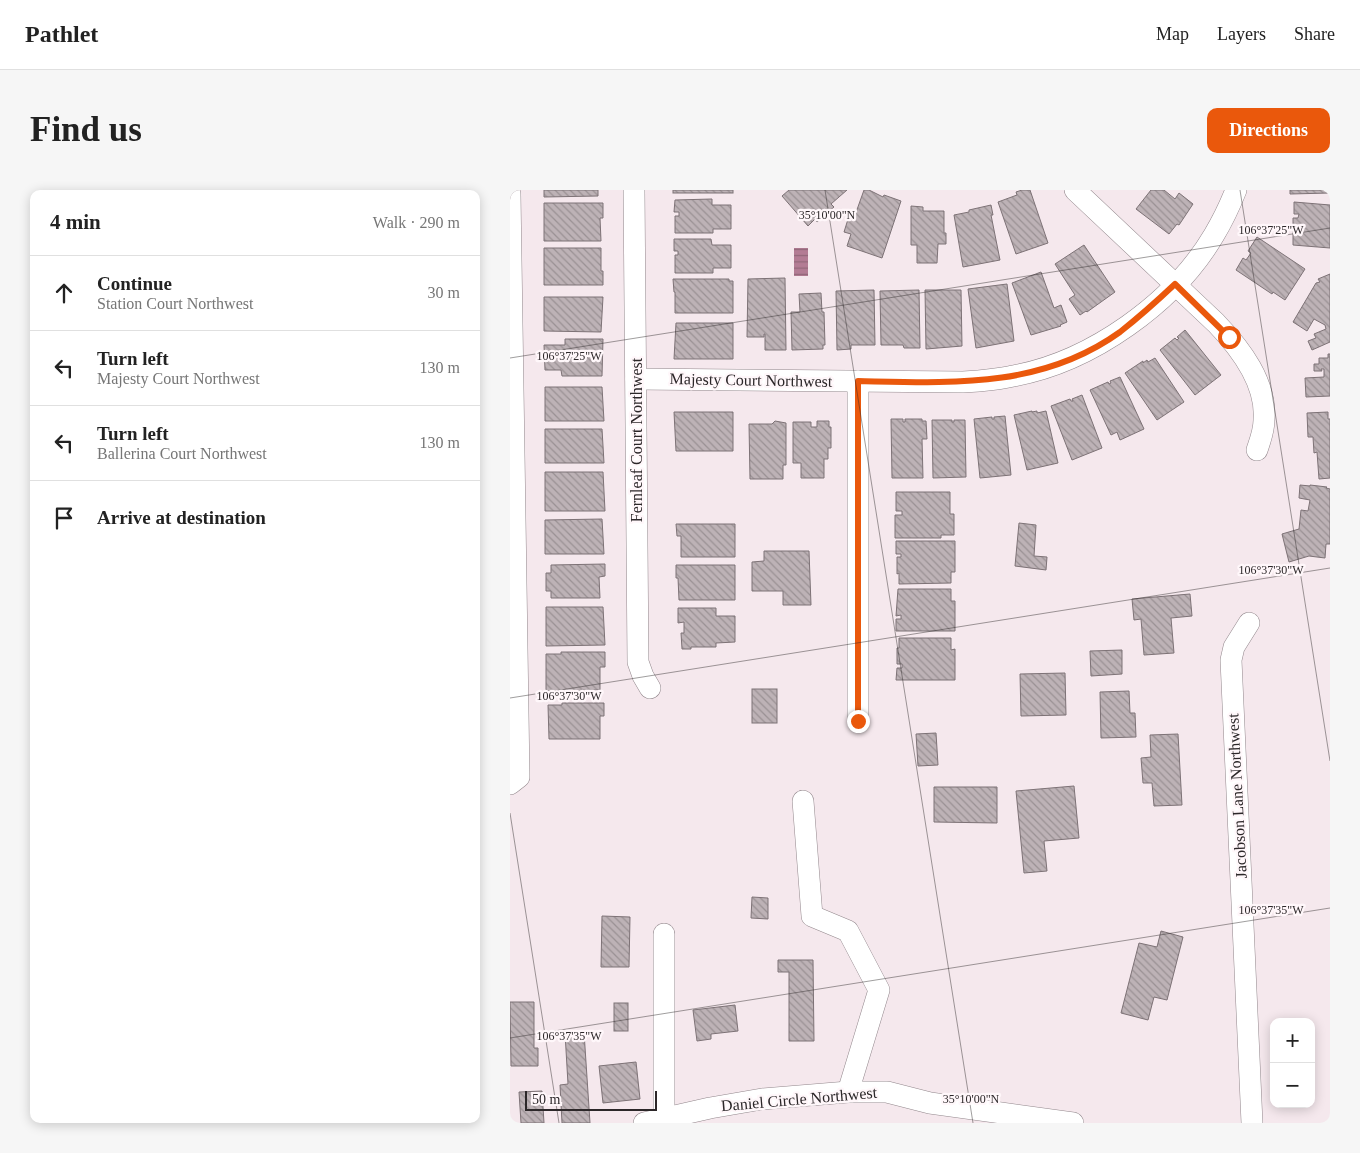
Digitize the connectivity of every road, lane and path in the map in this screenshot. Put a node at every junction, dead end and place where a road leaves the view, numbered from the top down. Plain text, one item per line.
1 (634, 190) edge
2 (1075, 190) edge
3 (1236, 190) edge
4 (510, 194) edge
5 (1175, 284) junction
6 (636, 379) junction
7 (858, 381) junction
8 (1257, 450) dead end
9 (1249, 623) dead end
10 (650, 688) dead end
11 (858, 721) dead end
12 (510, 784) edge
13 (803, 801) dead end
14 (664, 934) dead end
15 (848, 1092) junction
16 (654, 1120) edge
17 (1073, 1123) edge
18 (1252, 1123) edge

1 - 6 street, Fernleaf Court Northwest
2 - 5 street
3 - 5 street, Majesty Court Northwest
4 - 12 street
5 - 7 street, Majesty Court Northwest
5 - 8 street
6 - 7 street, Majesty Court Northwest
6 - 10 street, Fernleaf Court Northwest
7 - 11 street
9 - 18 street, Jacobson Lane Northwest
13 - 15 street
14 - 16 street
15 - 16 street, Daniel Circle Northwest
15 - 17 street, Daniel Circle Northwest

